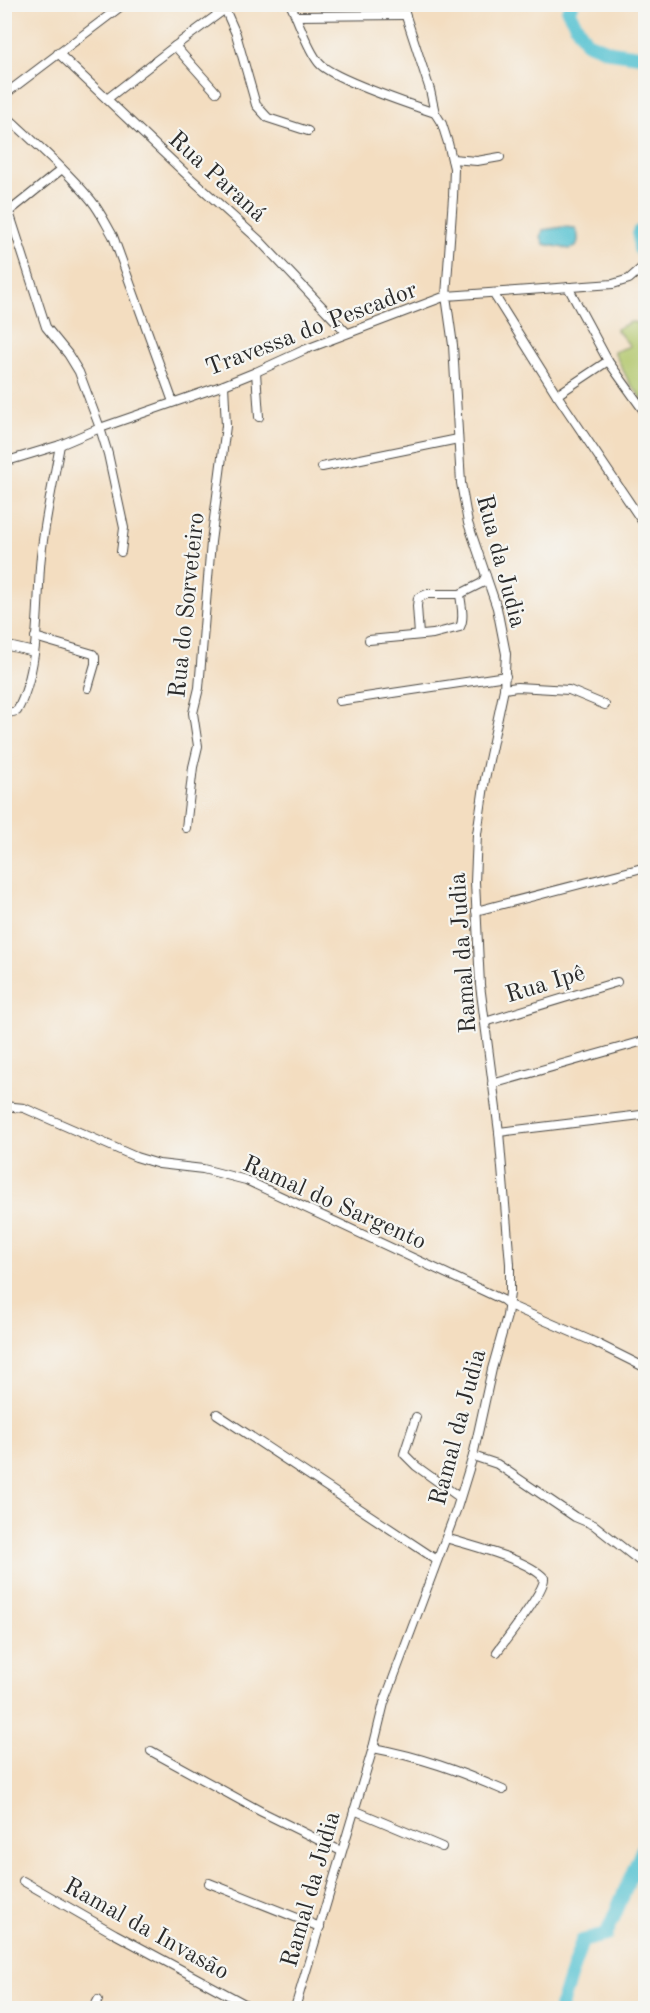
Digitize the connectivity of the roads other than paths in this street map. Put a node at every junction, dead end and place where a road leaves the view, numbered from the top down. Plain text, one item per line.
1 (124, 4) edge
2 (290, 4) edge
3 (402, 4) edge
4 (229, 7) edge
5 (405, 15) junction
6 (296, 16) junction
7 (175, 46) junction
8 (58, 53) junction
9 (216, 92) dead end
10 (4, 95) edge
11 (107, 99) junction
12 (435, 113) junction
13 (4, 114) edge
14 (308, 131) dead end
15 (500, 157) dead end
16 (452, 159) junction
17 (62, 169) junction
18 (7, 214) edge
19 (642, 267) edge
20 (568, 286) junction
21 (493, 293) junction
22 (446, 296) junction
23 (347, 333) junction
24 (608, 361) junction
25 (256, 372) junction
26 (224, 384) junction
27 (557, 395) junction
28 (173, 402) junction
29 (645, 414) edge
30 (259, 417) dead end
31 (100, 428) junction
32 (458, 439) junction
33 (60, 445) junction
34 (4, 462) edge
35 (322, 467) dead end
36 (645, 527) edge
37 (121, 552) dead end
38 (486, 576) junction
39 (460, 594) junction
40 (419, 635) junction
41 (35, 637) junction
42 (369, 640) dead end
43 (4, 645) edge
44 (34, 652) junction
45 (506, 676) junction
46 (88, 688) dead end
47 (504, 689) junction
48 (339, 701) dead end
49 (605, 705) dead end
50 (4, 714) edge
51 (186, 828) dead end
52 (477, 834) joint
53 (645, 867) edge
54 (476, 911) junction
55 (617, 982) dead end
56 (485, 1022) junction
57 (640, 1041) dead end
58 (492, 1084) junction
59 (4, 1106) edge
60 (641, 1115) dead end
61 (499, 1132) junction
62 (509, 1305) junction
63 (645, 1368) edge
64 (217, 1414) dead end
65 (416, 1417) dead end
66 (473, 1456) junction
67 (459, 1497) junction
68 (446, 1538) junction
69 (437, 1560) junction
70 (645, 1566) edge
71 (497, 1652) dead end
72 (373, 1748) junction
73 (151, 1751) dead end
74 (503, 1790) dead end
75 (354, 1810) junction
76 (442, 1847) dead end
77 (341, 1851) junction
78 (23, 1881) dead end
79 (209, 1883) dead end
80 (320, 1927) junction
81 (252, 2008) edge
82 (295, 2008) edge

1 - 8 street
2 - 6 street
3 - 5 street, Rua da Judia
4 - 7 street
4 - 14 street
5 - 6 street
5 - 12 street, Rua da Judia
6 - 12 street
7 - 9 street
7 - 11 street
8 - 10 street
8 - 11 street, Rua Paraná
11 - 23 street, Rua Paraná
12 - 16 street, Rua da Judia
13 - 17 street
15 - 16 street
16 - 22 street, Rua da Judia
17 - 18 street
17 - 28 street
18 - 31 street
19 - 20 street, Travessa do Pescador
20 - 21 street, Travessa do Pescador
20 - 24 street
21 - 22 street, Travessa do Pescador
21 - 27 street
22 - 23 street, Travessa do Pescador
22 - 32 street, Rua da Judia
23 - 25 street, Travessa do Pescador
24 - 27 street
24 - 29 street
25 - 26 street, Travessa do Pescador
25 - 30 street
26 - 28 street, Travessa do Pescador
26 - 51 street, Rua do Sorveteiro
27 - 36 street
28 - 31 street, Travessa do Pescador
31 - 33 street, Travessa do Pescador
31 - 37 street
32 - 35 street
32 - 38 street, Rua da Judia
33 - 34 street, Travessa do Pescador
33 - 41 street
38 - 39 street
38 - 45 street, Rua da Judia
39 - 40 street
39 - 40 street
40 - 42 street
41 - 44 street
41 - 46 street
43 - 44 street
44 - 50 street
45 - 47 street, Rua da Judia
45 - 48 street
47 - 49 street
47 - 52 street, Rua da Judia
52 - 54 street, Ramal da Judia
53 - 54 street
54 - 56 street, Ramal da Judia
55 - 56 street, Rua Ipê
56 - 58 street, Ramal da Judia
57 - 58 street
58 - 61 street, Ramal da Judia
59 - 62 street, Ramal do Sargento
60 - 61 street
61 - 62 street, Ramal da Judia
62 - 63 street, Ramal do Sargento
62 - 66 street, Ramal da Judia
64 - 69 street
65 - 67 street
66 - 67 street, Ramal da Judia
66 - 70 street
67 - 68 street, Ramal da Judia
68 - 69 street, Ramal da Judia
68 - 71 street
69 - 72 street, Ramal da Judia
72 - 74 street
72 - 75 street, Ramal da Judia
73 - 77 street
75 - 76 street
75 - 77 street, Ramal da Judia
77 - 80 street, Ramal da Judia
78 - 81 street, Ramal da Invasão
79 - 80 street
80 - 82 street, Ramal da Judia

